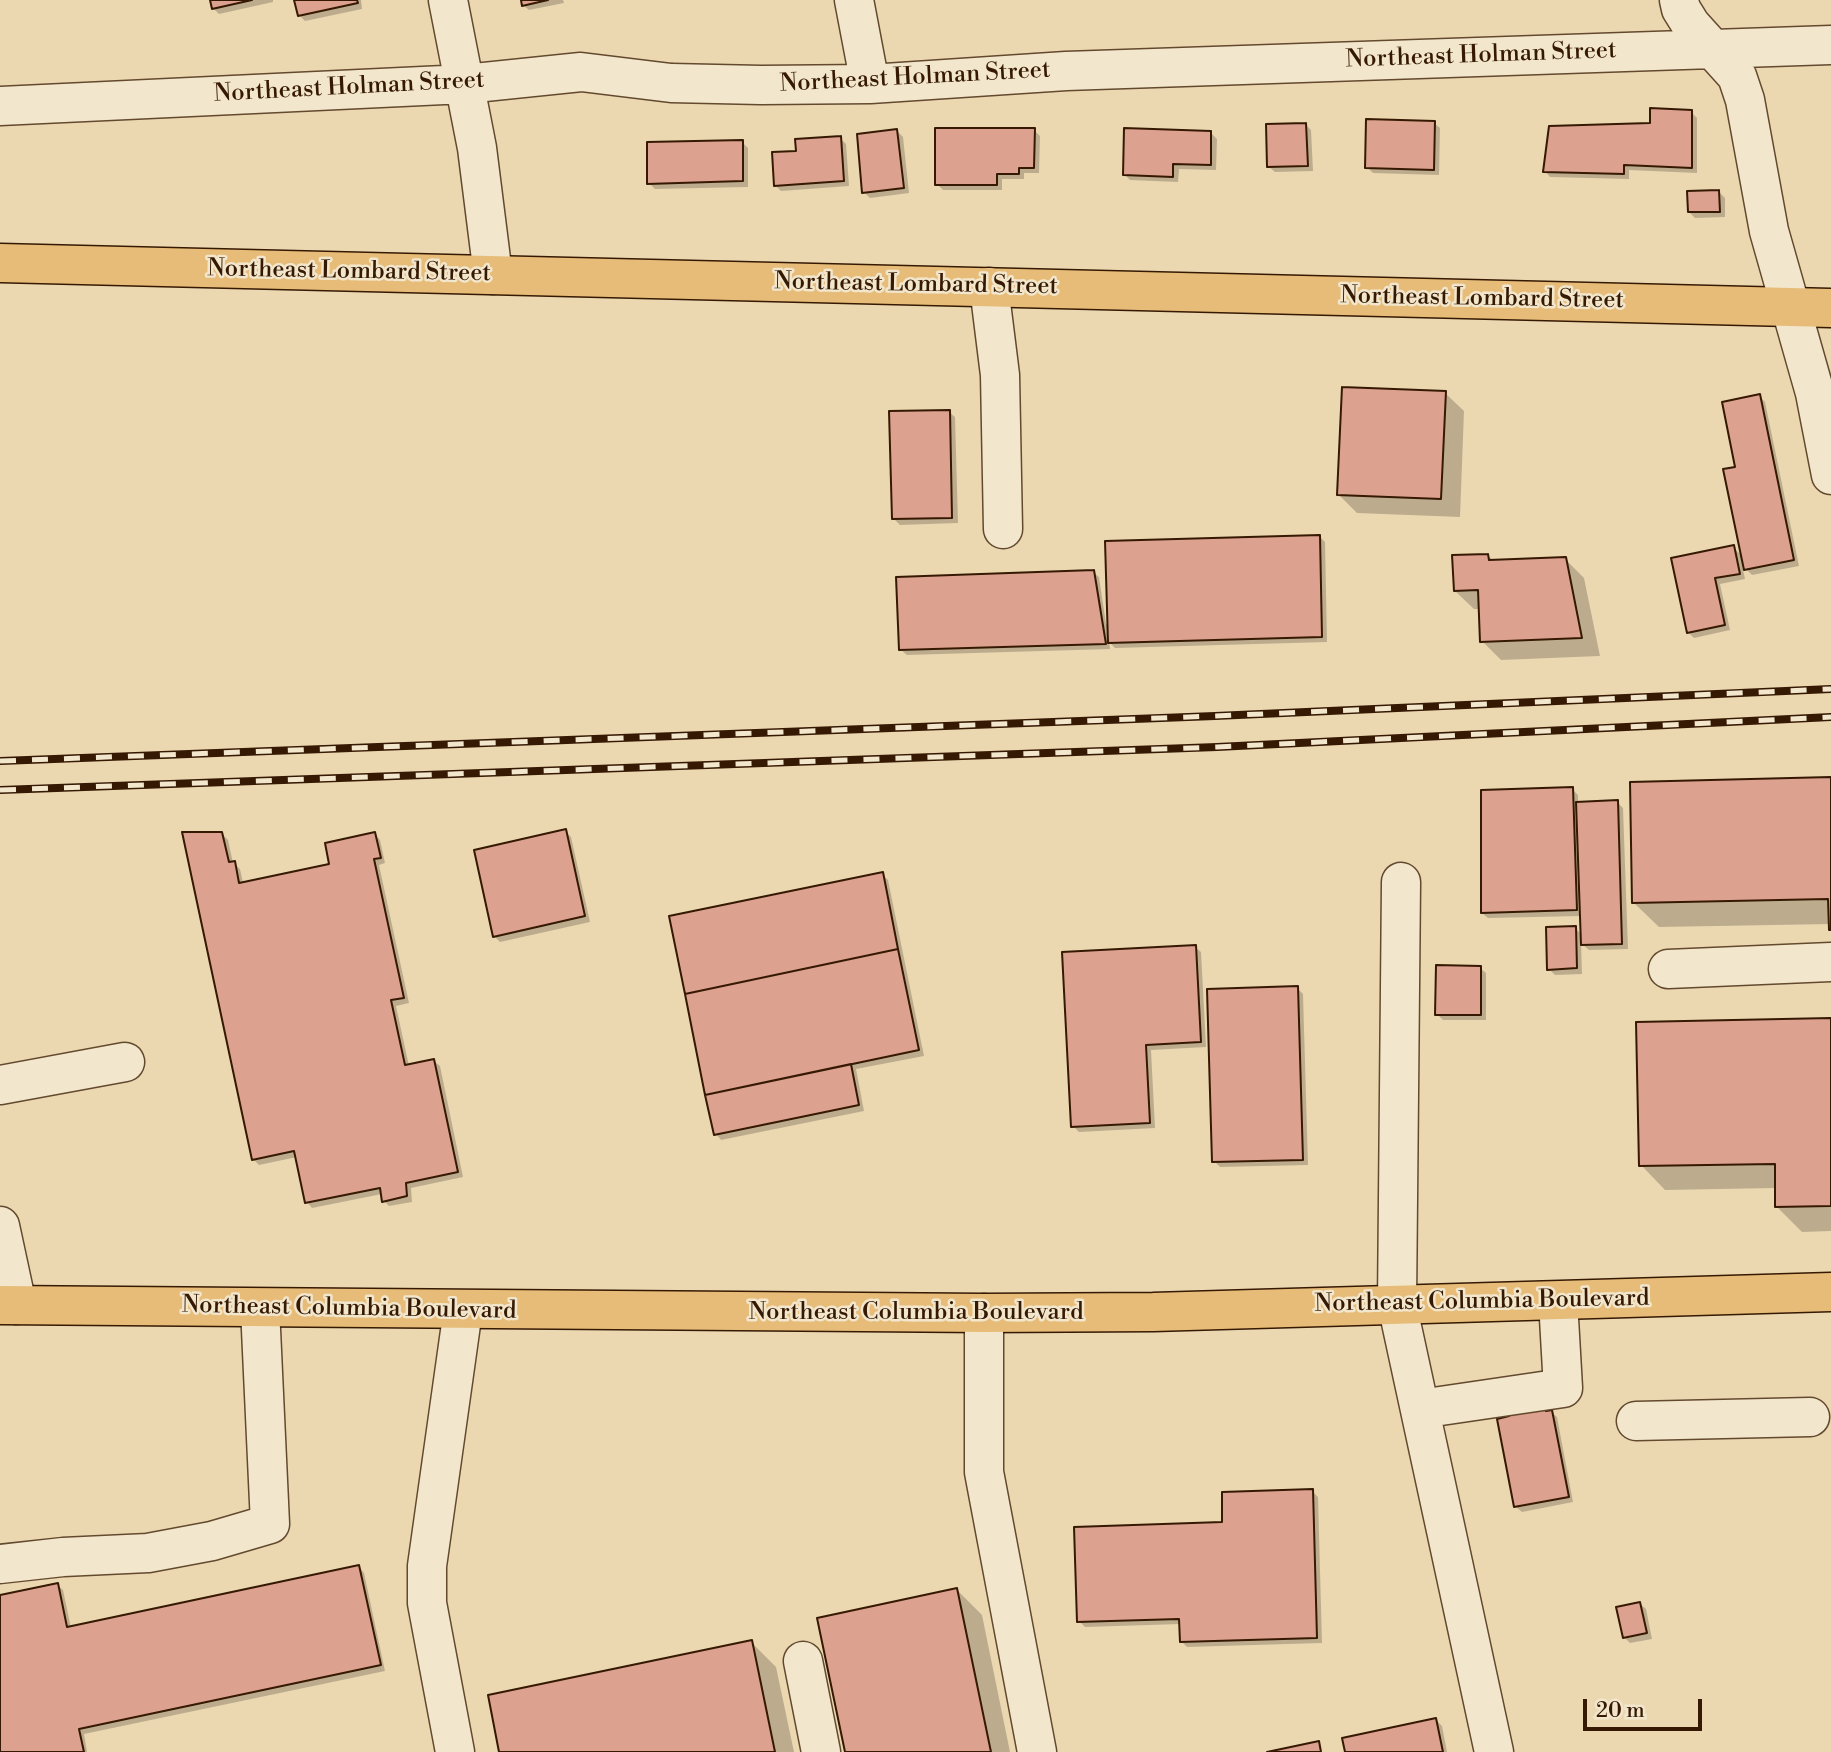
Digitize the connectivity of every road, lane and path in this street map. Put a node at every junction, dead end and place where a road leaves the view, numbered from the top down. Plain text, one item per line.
1 (448, 0) edge
2 (854, 0) edge
3 (1679, 0) edge
4 (1831, 45) edge
5 (1713, 49) junction
6 (870, 83) junction
7 (465, 84) junction
8 (0, 106) edge
9 (0, 263) edge
10 (493, 275) junction
11 (989, 287) junction
12 (1791, 307) junction
13 (1831, 308) edge
14 (1831, 475) edge
15 (1003, 529) dead end
16 (1401, 882) dead end
17 (1831, 961) edge
18 (1668, 969) dead end
19 (125, 1062) dead end
20 (0, 1085) edge
21 (0, 1226) edge
22 (1831, 1292) edge
23 (1558, 1301) junction
24 (1397, 1304) junction
25 (8, 1305) edge
26 (260, 1308) junction
27 (463, 1310) junction
28 (984, 1313) junction
29 (1420, 1409) junction
30 (1810, 1417) dead end
31 (1636, 1422) dead end
32 (0, 1564) edge
33 (803, 1661) dead end
34 (455, 1752) edge
35 (821, 1752) edge
36 (1037, 1752) edge
37 (1494, 1752) edge

1 - 7 street
2 - 6 street
3 - 5 street
4 - 5 street, Northeast Holman Street
5 - 6 street, Northeast Holman Street
5 - 12 street
6 - 7 street, Northeast Holman Street
7 - 8 street, Northeast Holman Street
7 - 10 street
9 - 10 main road, Northeast Lombard Street
10 - 11 main road, Northeast Lombard Street
11 - 12 main road, Northeast Lombard Street
11 - 15 street
12 - 13 main road, Northeast Lombard Street
12 - 14 street
16 - 24 street
17 - 18 street
19 - 20 street
21 - 25 street
22 - 23 main road, Northeast Columbia Boulevard
23 - 24 main road, Northeast Columbia Boulevard
23 - 29 street
24 - 28 main road, Northeast Columbia Boulevard
24 - 29 street
25 - 26 main road, Northeast Columbia Boulevard
26 - 27 main road, Northeast Columbia Boulevard
26 - 32 street
27 - 28 main road, Northeast Columbia Boulevard
27 - 34 street
28 - 36 street
29 - 37 street
30 - 31 street
33 - 35 street

